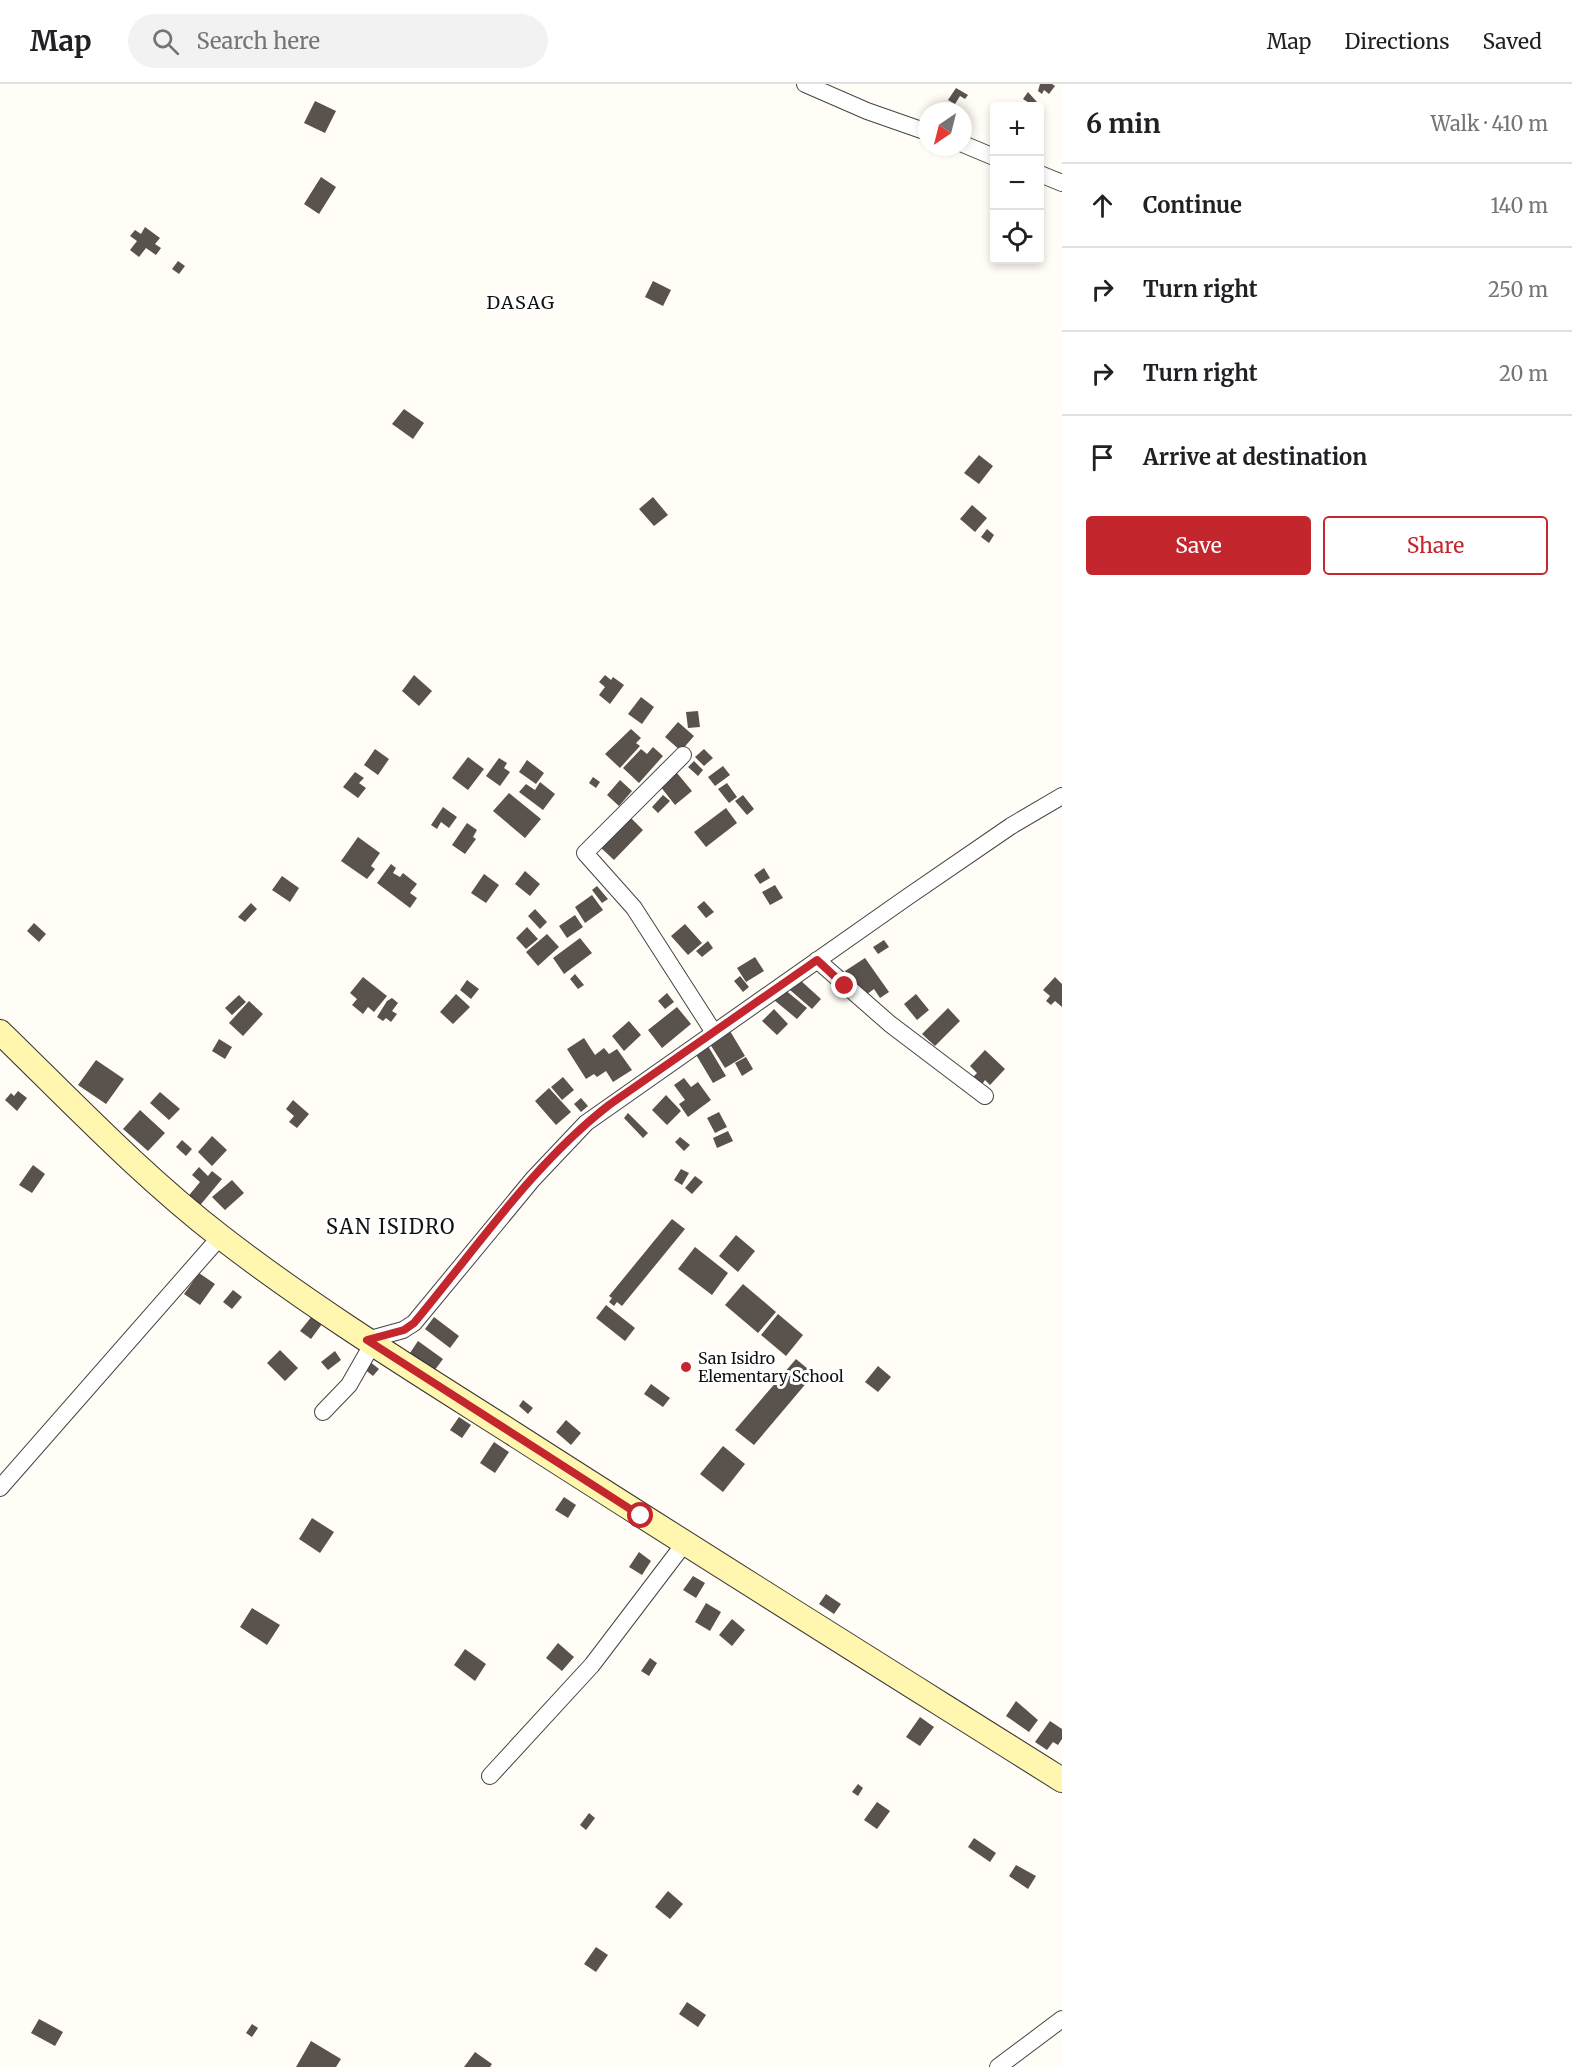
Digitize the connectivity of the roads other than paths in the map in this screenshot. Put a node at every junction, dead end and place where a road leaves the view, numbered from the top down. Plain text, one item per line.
1 (805, 84) edge
2 (918, 129) edge
3 (972, 148) edge
4 (992, 156) edge
5 (1044, 176) edge
6 (1062, 183) edge
7 (683, 755) dead end
8 (1062, 796) edge
9 (817, 960) junction
10 (713, 1031) junction
11 (0, 1032) edge
12 (985, 1096) dead end
13 (220, 1236) junction
14 (370, 1341) junction
15 (323, 1412) dead end
16 (0, 1488) edge
17 (684, 1544) junction
18 (490, 1776) dead end
19 (1062, 1780) edge
20 (1062, 2019) edge
21 (998, 2067) edge

1 - 2 street
3 - 4 street
5 - 6 street
7 - 10 street
8 - 9 street
9 - 10 street
9 - 12 street
10 - 14 street
11 - 13 street
13 - 14 street
13 - 16 street
14 - 15 street
14 - 17 street
17 - 18 street
17 - 19 street
20 - 21 street

